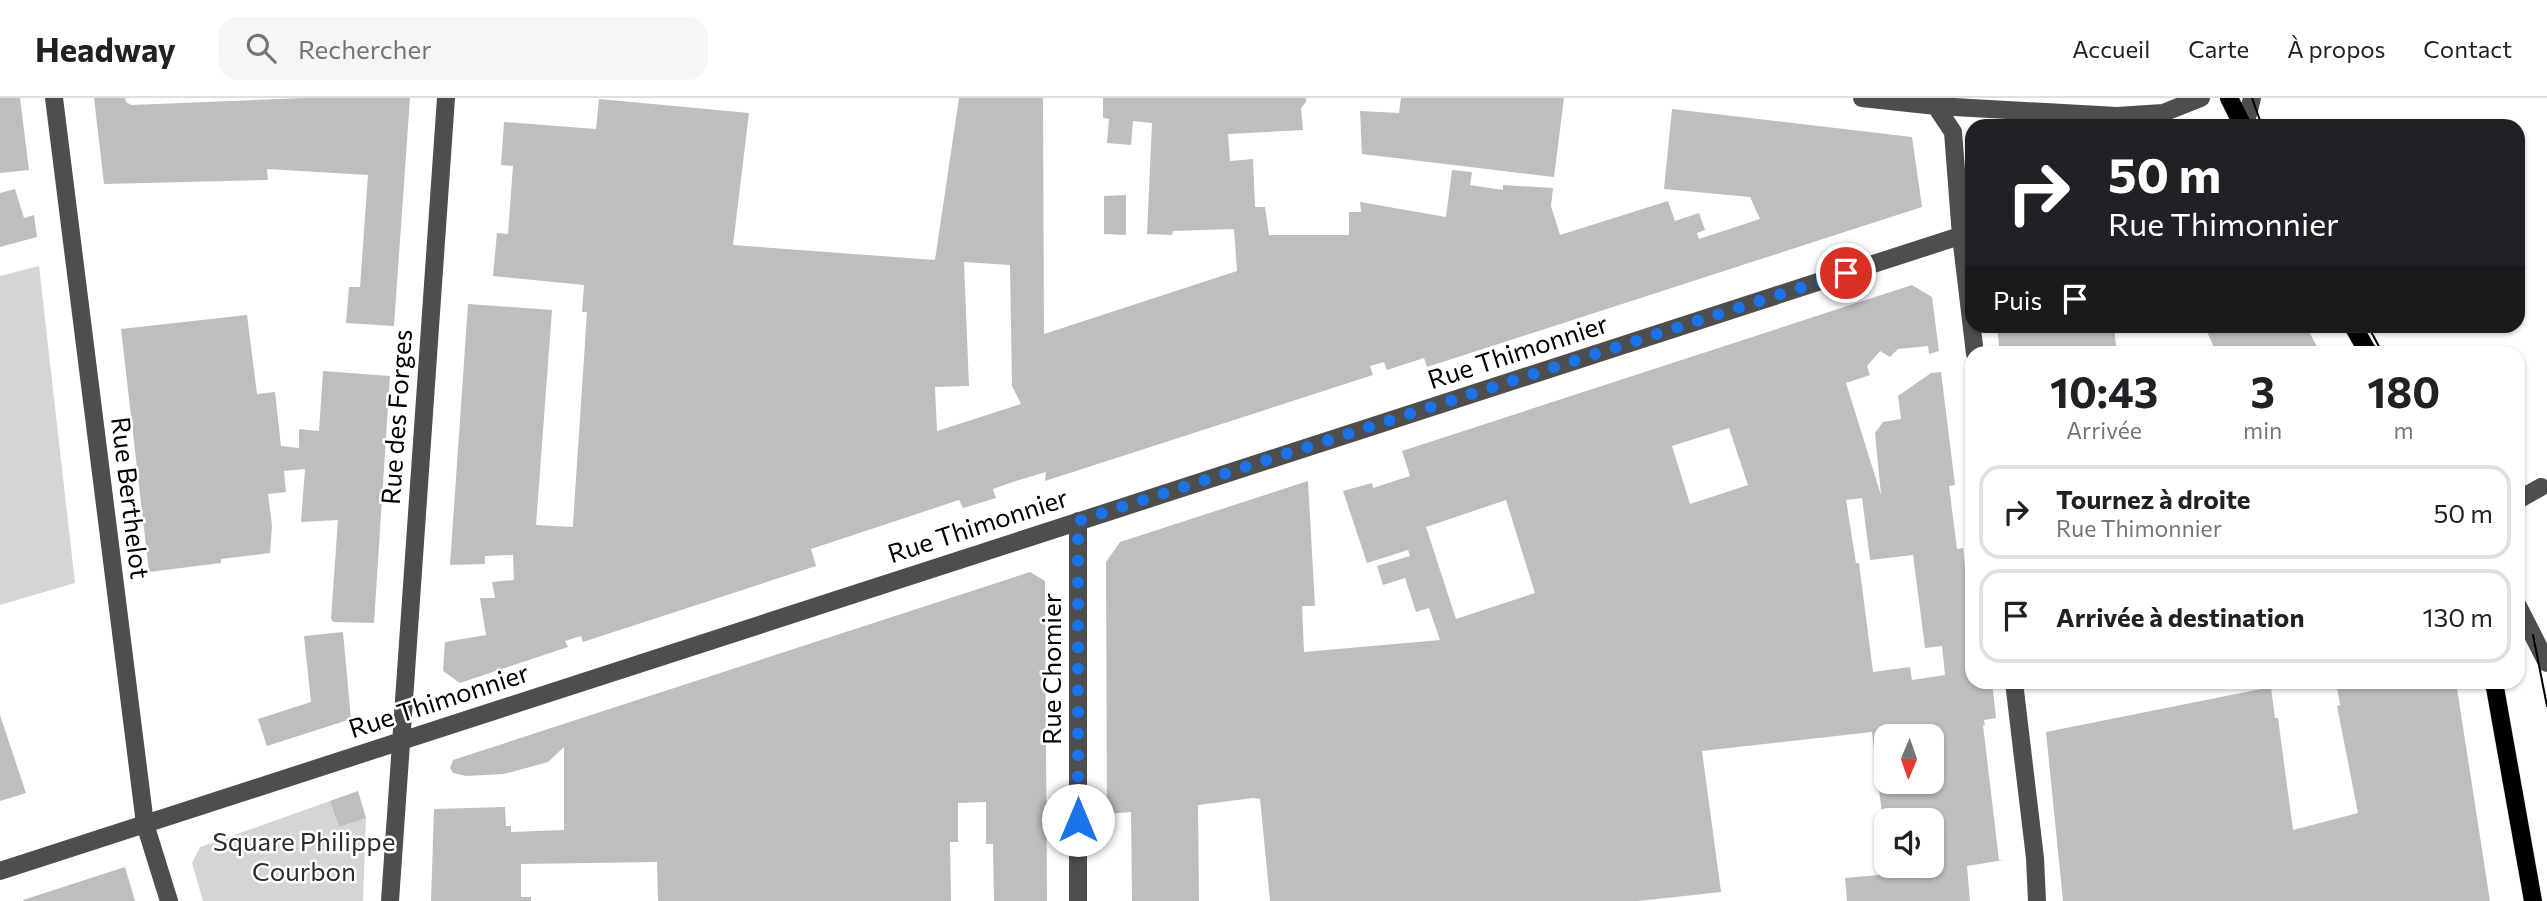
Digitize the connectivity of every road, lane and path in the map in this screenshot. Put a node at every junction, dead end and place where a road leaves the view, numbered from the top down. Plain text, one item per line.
1 (54, 98) edge
2 (446, 98) edge
3 (1862, 98) edge
4 (2201, 98) edge
5 (2229, 98) edge
6 (2252, 98) edge
7 (1933, 102) edge
8 (2240, 119) edge
9 (2246, 119) edge
10 (1965, 219) edge
11 (1965, 235) edge
12 (2542, 487) dead end
13 (2525, 496) edge
14 (1078, 521) junction
15 (2525, 620) edge
16 (2547, 663) edge
17 (2015, 689) edge
18 (2495, 689) edge
19 (401, 740) junction
20 (145, 824) junction
21 (0, 871) edge
22 (169, 901) edge
23 (390, 901) edge
24 (1077, 901) edge
25 (2037, 901) edge
26 (2533, 901) edge

1 - 20 street, Rue Berthelot
2 - 19 street, Rue des Forges
3 - 7 street
4 - 7 street
5 - 8 main road
6 - 9 street
7 - 10 street
11 - 14 street, Rue Thimonnier
12 - 13 street
14 - 19 street, Rue Thimonnier
14 - 24 street, Rue Chomier
15 - 16 street
17 - 25 street
18 - 26 main road
19 - 20 street, Rue Thimonnier
19 - 23 street, Rue des Forges
20 - 21 street, Rue Thimonnier
20 - 22 street, Rue Berthelot

